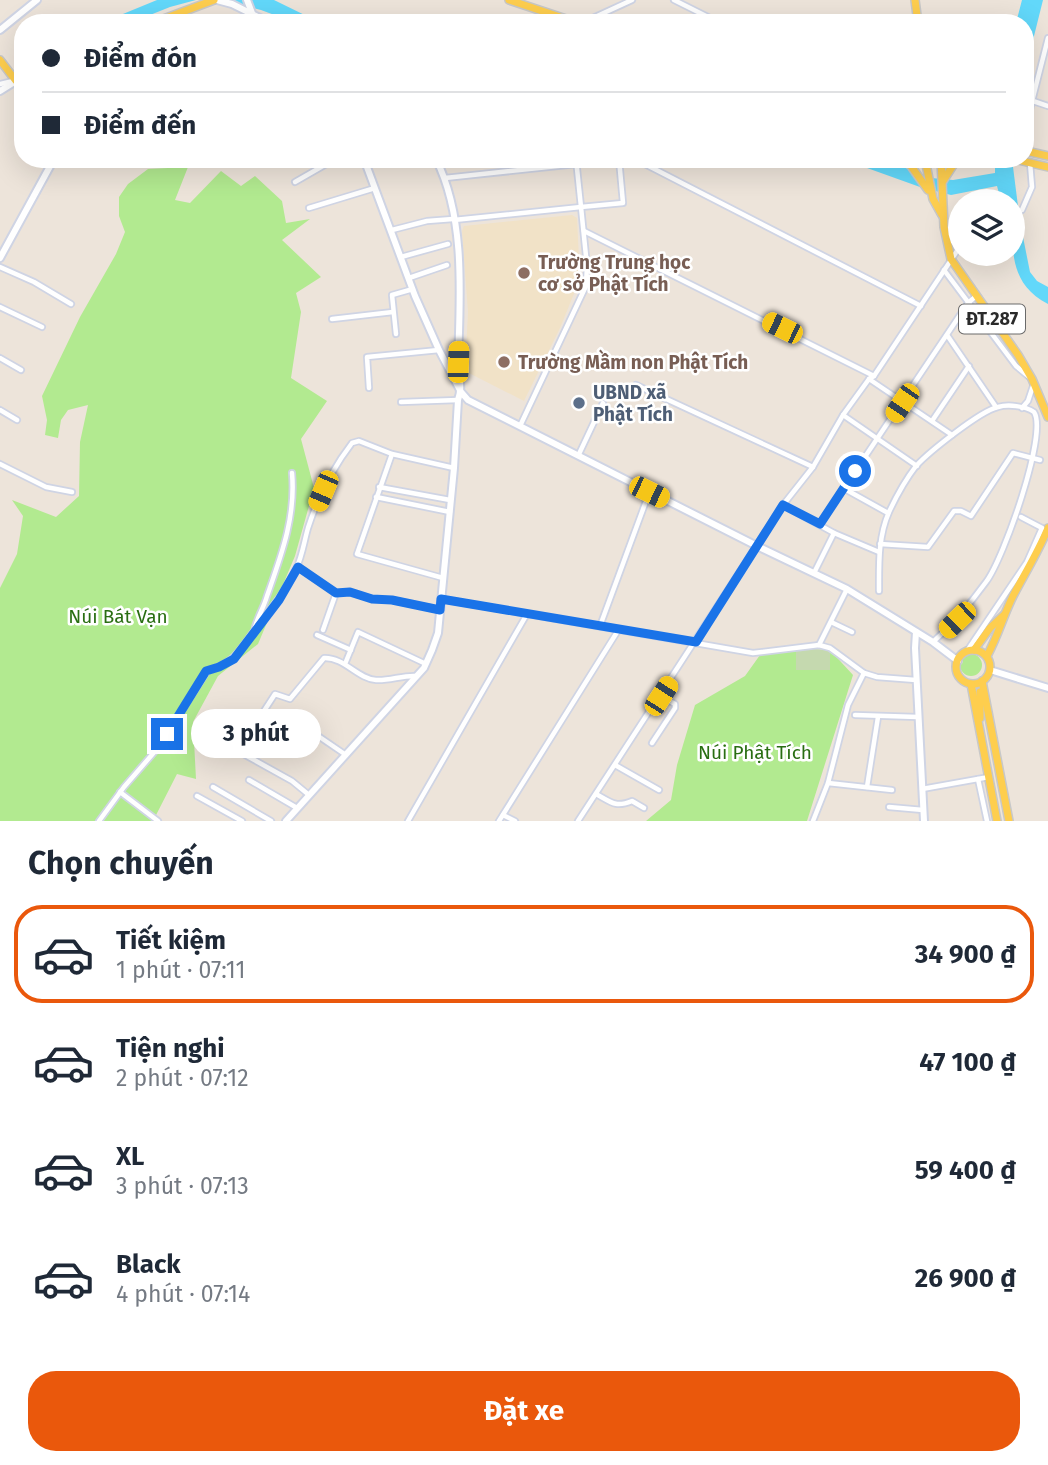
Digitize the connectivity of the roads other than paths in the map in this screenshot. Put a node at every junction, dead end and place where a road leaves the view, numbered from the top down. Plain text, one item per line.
1 (37, 0) edge
2 (216, 0) edge
3 (247, 0) edge
4 (509, 0) edge
5 (632, 0) edge
6 (674, 0) edge
7 (251, 13) joint
8 (20, 14) edge
9 (178, 14) edge
10 (552, 14) edge
11 (600, 14) edge
12 (702, 14) edge
13 (14, 19) edge
14 (0, 30) edge
15 (1048, 38) edge
16 (0, 60) edge
17 (14, 75) edge
18 (1034, 97) edge
19 (49, 168) edge
20 (319, 168) edge
21 (368, 168) edge
22 (440, 168) edge
23 (528, 168) edge
24 (578, 168) edge
25 (619, 168) edge
26 (653, 168) edge
27 (914, 168) edge
28 (927, 168) edge
29 (942, 168) edge
30 (951, 168) edge
31 (1030, 168) edge
32 (445, 178) junction
33 (943, 181) junction
34 (295, 182) dead end
35 (376, 188) junction
36 (933, 199) junction
37 (1025, 204) edge
38 (581, 207) junction
39 (309, 208) dead end
40 (944, 219) junction
41 (454, 220) junction
42 (392, 230) junction
43 (583, 230) junction
44 (948, 242) edge
45 (448, 244) dead end
46 (401, 257) junction
47 (0, 258) edge
48 (948, 264) edge
49 (447, 265) dead end
50 (955, 266) edge
51 (0, 267) edge
52 (944, 270) junction
53 (409, 278) junction
54 (413, 289) junction
55 (975, 297) junction
56 (968, 303) junction
57 (71, 304) dead end
58 (921, 306) junction
59 (0, 307) edge
60 (393, 312) junction
61 (332, 319) dead end
62 (42, 327) dead end
63 (396, 334) dead end
64 (947, 335) junction
65 (439, 350) junction
66 (0, 358) edge
67 (969, 366) junction
68 (21, 370) dead end
69 (874, 376) junction
70 (869, 379) junction
71 (1032, 379) junction
72 (636, 385) dead end
73 (369, 388) dead end
74 (461, 392) junction
75 (458, 400) junction
76 (401, 401) dead end
77 (603, 403) dead end
78 (902, 403) junction
79 (996, 407) junction
80 (1022, 408) junction
81 (0, 410) edge
82 (843, 415) junction
83 (1048, 417) edge
84 (17, 420) dead end
85 (932, 421) junction
86 (520, 426) junction
87 (952, 435) junction
88 (1044, 435) dead end
89 (878, 438) junction
90 (1042, 447) dead end
91 (392, 454) junction
92 (579, 454) junction
93 (1040, 460) junction
94 (0, 464) edge
95 (917, 466) junction
96 (813, 467) junction
97 (454, 468) junction
98 (1039, 468) dead end
99 (292, 473) dead end
100 (379, 487) junction
101 (843, 488) junction
102 (72, 492) dead end
103 (649, 492) junction
104 (1030, 492) dead end
105 (376, 497) junction
106 (450, 500) junction
107 (783, 505) junction
108 (450, 512) junction
109 (889, 514) junction
110 (1021, 517) junction
111 (820, 524) junction
112 (1046, 528) edge
113 (834, 533) junction
114 (880, 544) junction
115 (757, 546) junction
116 (879, 552) junction
117 (298, 567) junction
118 (814, 573) junction
119 (443, 578) junction
120 (847, 589) junction
121 (879, 591) dead end
122 (336, 593) junction
123 (441, 599) junction
124 (440, 610) junction
125 (527, 614) junction
126 (1005, 614) junction
127 (831, 622) junction
128 (600, 626) junction
129 (619, 629) junction
130 (323, 630) dead end
131 (253, 631) junction
132 (852, 632) dead end
133 (916, 632) junction
134 (317, 635) dead end
135 (696, 642) junction
136 (933, 642) junction
137 (819, 645) junction
138 (351, 650) junction
139 (970, 650) junction
140 (986, 656) junction
141 (958, 661) junction
142 (345, 664) junction
143 (426, 664) junction
144 (990, 670) junction
145 (864, 673) junction
146 (417, 676) junction
147 (916, 680) junction
148 (981, 682) junction
149 (971, 684) junction
150 (1048, 688) edge
151 (661, 696) junction
152 (855, 715) dead end
153 (878, 717) junction
154 (918, 717) junction
155 (305, 726) dead end
156 (980, 733) junction
157 (652, 743) dead end
158 (346, 755) junction
159 (615, 765) junction
160 (989, 777) junction
161 (978, 779) junction
162 (249, 780) dead end
163 (828, 783) junction
164 (213, 787) dead end
165 (867, 787) junction
166 (922, 789) junction
167 (659, 790) dead end
168 (892, 790) dead end
169 (120, 792) junction
170 (596, 794) junction
171 (309, 795) junction
172 (197, 796) dead end
173 (889, 807) dead end
174 (297, 808) junction
175 (643, 808) dead end
176 (924, 810) junction
177 (503, 814) junction
178 (99, 821) edge
179 (158, 821) edge
180 (243, 821) edge
181 (271, 821) edge
182 (286, 821) edge
183 (408, 821) edge
184 (499, 821) edge
185 (515, 821) edge
186 (579, 821) edge
187 (813, 821) edge
188 (924, 821) edge
189 (986, 821) edge
190 (997, 821) edge
191 (1009, 821) edge

1 - 8 main road
2 - 7 main road
2 - 9 main road
3 - 7 main road
4 - 10 main road
5 - 11 street
6 - 12 street
13 - 14 main road
15 - 18 street
16 - 17 main road
19 - 47 main road
20 - 34 street
21 - 35 main road
22 - 32 main road
23 - 32 street
24 - 38 street
25 - 38 street
26 - 58 street
27 - 36 main road
28 - 36 main road, ĐT.287
29 - 33 main road, ĐT.287
30 - 33 main road
31 - 37 street
32 - 41 main road
33 - 40 main road, ĐT.287
35 - 39 street
35 - 42 main road
36 - 40 main road, ĐT.287
38 - 41 street
38 - 43 street
40 - 44 main road, ĐT.287
41 - 42 street
41 - 74 main road
42 - 46 main road
43 - 69 street
43 - 86 street
45 - 46 street
46 - 53 main road
48 - 52 street
49 - 53 street
50 - 55 main road, ĐT.287
51 - 57 street
52 - 56 street
52 - 58 street
53 - 54 main road
54 - 60 street
54 - 65 main road
55 - 56 street
55 - 71 main road, ĐT.287
56 - 64 street
56 - 71 street
58 - 69 street
59 - 62 street
60 - 61 street
60 - 63 street
64 - 67 street
64 - 78 street
65 - 73 street
65 - 74 main road
66 - 68 street
67 - 79 street
67 - 85 street
69 - 70 street
70 - 78 street
70 - 82 street
71 - 80 street
71 - 83 main road, ĐT.287
72 - 96 street
74 - 75 main road
74 - 86 main road
75 - 76 street
75 - 97 main road
77 - 92 street
78 - 85 street
78 - 89 street
79 - 80 street
79 - 87 street
80 - 88 street
81 - 84 street
82 - 89 street
82 - 96 street
85 - 87 street
86 - 92 main road
87 - 95 street
89 - 95 street
89 - 101 street
90 - 93 street
91 - 97 street
91 - 100 street
91 - 117 street
92 - 103 main road
93 - 98 street
93 - 114 street
94 - 102 street
95 - 109 street
96 - 107 street
97 - 106 main road
99 - 131 street
100 - 105 street
100 - 106 street
101 - 109 street
101 - 111 street
103 - 115 main road
103 - 128 street
104 - 110 street
105 - 108 street
105 - 119 street
106 - 108 main road
107 - 111 street
107 - 115 street
108 - 119 main road
109 - 114 street
110 - 112 street
110 - 136 street
111 - 113 street
112 - 126 main road
112 - 139 street
113 - 116 street
113 - 118 street
114 - 116 street
115 - 118 main road
115 - 135 street
116 - 121 street
117 - 122 street
117 - 131 street
118 - 120 main road
119 - 123 main road
120 - 127 street
120 - 133 main road
122 - 124 street
122 - 130 street
123 - 124 main road
123 - 125 street
124 - 143 main road
125 - 128 street
125 - 183 street
126 - 139 main road
126 - 140 main road
127 - 132 street
127 - 137 street
128 - 129 street
129 - 135 street
129 - 177 street
131 - 169 street
133 - 136 main road
133 - 147 main road
134 - 138 street
135 - 137 street
135 - 151 street
136 - 141 main road
137 - 145 street
138 - 142 street
138 - 143 street
139 - 140 main road
139 - 141 main road
140 - 144 main road
141 - 149 main road
142 - 146 street
142 - 171 street
143 - 146 main road
144 - 148 main road
144 - 150 main road
145 - 147 street
145 - 163 street
146 - 158 main road
147 - 154 main road
148 - 149 main road
148 - 156 main road
148 - 191 main road
149 - 156 main road
151 - 157 street
151 - 159 street
152 - 153 street
153 - 154 street
153 - 165 street
154 - 166 main road
155 - 158 street
156 - 160 main road
158 - 171 main road
159 - 167 street
159 - 170 street
160 - 161 street
160 - 190 main road
161 - 166 street
161 - 189 street
162 - 174 street
163 - 165 street
163 - 187 street
164 - 181 street
165 - 168 street
166 - 176 main road
169 - 178 street
169 - 179 street
170 - 175 street
170 - 186 street
171 - 174 main road
172 - 180 street
173 - 176 street
174 - 182 main road
176 - 188 main road
177 - 184 street
177 - 185 street

